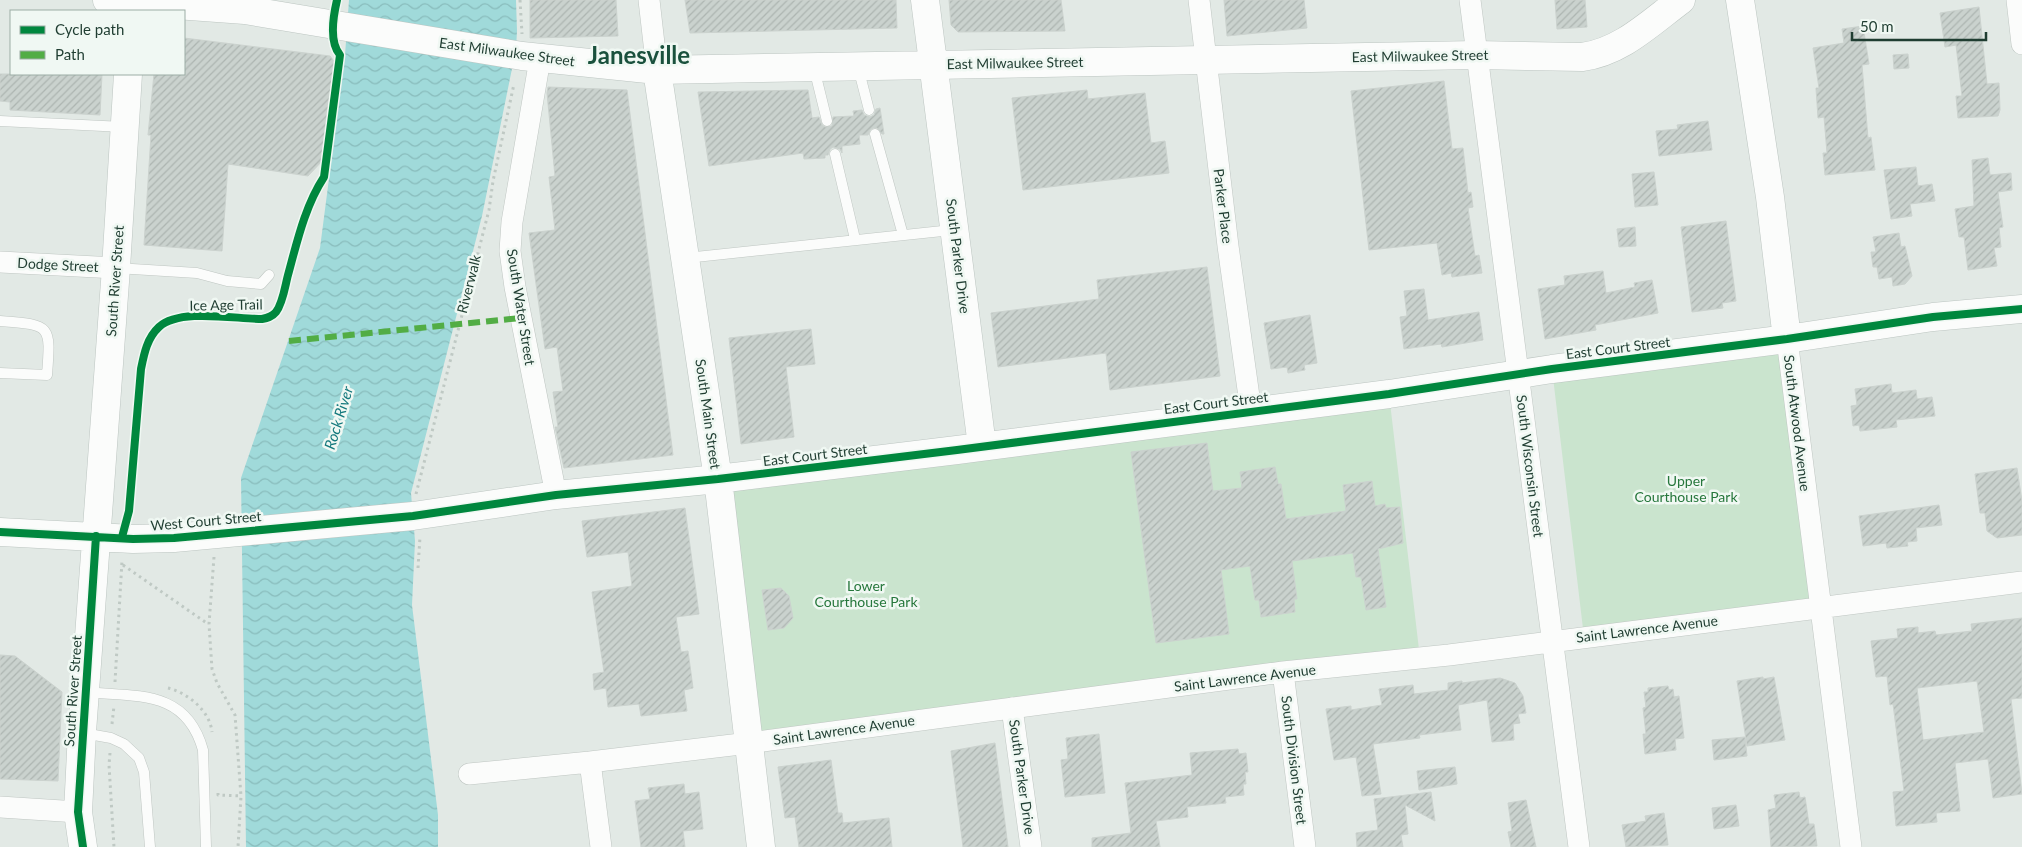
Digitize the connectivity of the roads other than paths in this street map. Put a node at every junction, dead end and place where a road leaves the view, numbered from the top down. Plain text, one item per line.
1 (649, 0) edge
2 (925, 0) edge
3 (1199, 0) edge
4 (1470, 0) edge
5 (1681, 0) edge
6 (1740, 0) edge
7 (2017, 0) edge
8 (126, 3) edge
9 (2022, 44) edge
10 (1476, 55) junction
11 (526, 57) junction
12 (1205, 60) junction
13 (933, 65) junction
14 (858, 66) junction
15 (814, 67) junction
16 (657, 70) junction
17 (128, 75) edge
18 (869, 110) dead end
19 (0, 121) edge
20 (827, 121) dead end
21 (125, 127) junction
22 (875, 134) dead end
23 (835, 154) dead end
24 (955, 230) junction
25 (903, 235) junction
26 (855, 239) junction
27 (685, 258) junction
28 (0, 262) edge
29 (116, 268) junction
30 (269, 275) dead end
31 (2022, 308) edge
32 (0, 321) edge
33 (1787, 339) junction
34 (0, 373) edge
35 (1518, 374) junction
36 (1251, 411) junction
37 (982, 446) junction
38 (718, 479) junction
39 (556, 495) junction
40 (415, 515) joint
41 (0, 532) edge
42 (96, 536) junction
43 (2022, 582) edge
44 (1820, 608) junction
45 (1552, 641) junction
46 (1283, 672) junction
47 (85, 692) junction
48 (1012, 708) junction
49 (82, 732) junction
50 (748, 743) junction
51 (590, 762) junction
52 (469, 774) dead end
53 (0, 807) edge
54 (78, 812) junction
55 (83, 847) edge
56 (150, 847) edge
57 (206, 847) edge
58 (601, 847) edge
59 (761, 847) edge
60 (1032, 847) edge
61 (1305, 847) edge
62 (1579, 847) edge
63 (1851, 847) edge

1 - 16 street
2 - 13 main road, South Parker Drive
3 - 12 street, Parker Place
4 - 10 street, South Wisconsin Street
5 - 10 main road, East Milwaukee Street
6 - 33 main road, South Atwood Avenue
7 - 9 street
8 - 11 main road, East Milwaukee Street
10 - 12 main road, East Milwaukee Street
10 - 35 street, South Wisconsin Street
11 - 16 main road, East Milwaukee Street
11 - 39 street, South Water Street
12 - 13 main road, East Milwaukee Street
12 - 36 street, Parker Place
13 - 14 main road, East Milwaukee Street
13 - 24 main road, South Parker Drive
14 - 15 main road, East Milwaukee Street
14 - 18 lane
15 - 16 main road, East Milwaukee Street
15 - 20 lane
16 - 27 main road, South Main Street
17 - 21 main road, South River Street
19 - 21 lane
21 - 29 main road, South River Street
22 - 25 lane
23 - 26 lane
24 - 25 lane
24 - 37 main road, South Parker Drive
25 - 26 lane
26 - 27 lane
27 - 38 main road, South Main Street
28 - 29 street, Dodge Street
29 - 30 lane
29 - 42 main road, South River Street
31 - 33 main road, East Court Street
32 - 34 lane
33 - 35 main road, East Court Street
33 - 44 street, South Atwood Avenue
35 - 36 main road, East Court Street
35 - 45 street, South Wisconsin Street
36 - 37 main road, East Court Street
37 - 38 main road, East Court Street
38 - 39 main road, East Court Street
38 - 50 main road, South Main Street
39 - 40 main road, East Court Street
40 - 42 main road, West Court Street
41 - 42 main road, West Court Street
42 - 47 main road, South River Street
43 - 44 street, Saint Lawrence Avenue
44 - 45 street, Saint Lawrence Avenue
44 - 63 street, South Atwood Avenue
45 - 46 street, Saint Lawrence Avenue
45 - 62 street, South Wisconsin Street
46 - 48 street, Saint Lawrence Avenue
46 - 61 street, South Division Street
47 - 49 main road, South River Street
47 - 57 lane
48 - 50 street, Saint Lawrence Avenue
48 - 60 street, South Parker Drive
49 - 54 main road, South River Street
49 - 56 lane
50 - 51 street, Saint Lawrence Avenue
50 - 59 main road, South Main Street
51 - 52 street, Saint Lawrence Avenue
51 - 58 street
53 - 54 street
54 - 55 main road, South River Street

